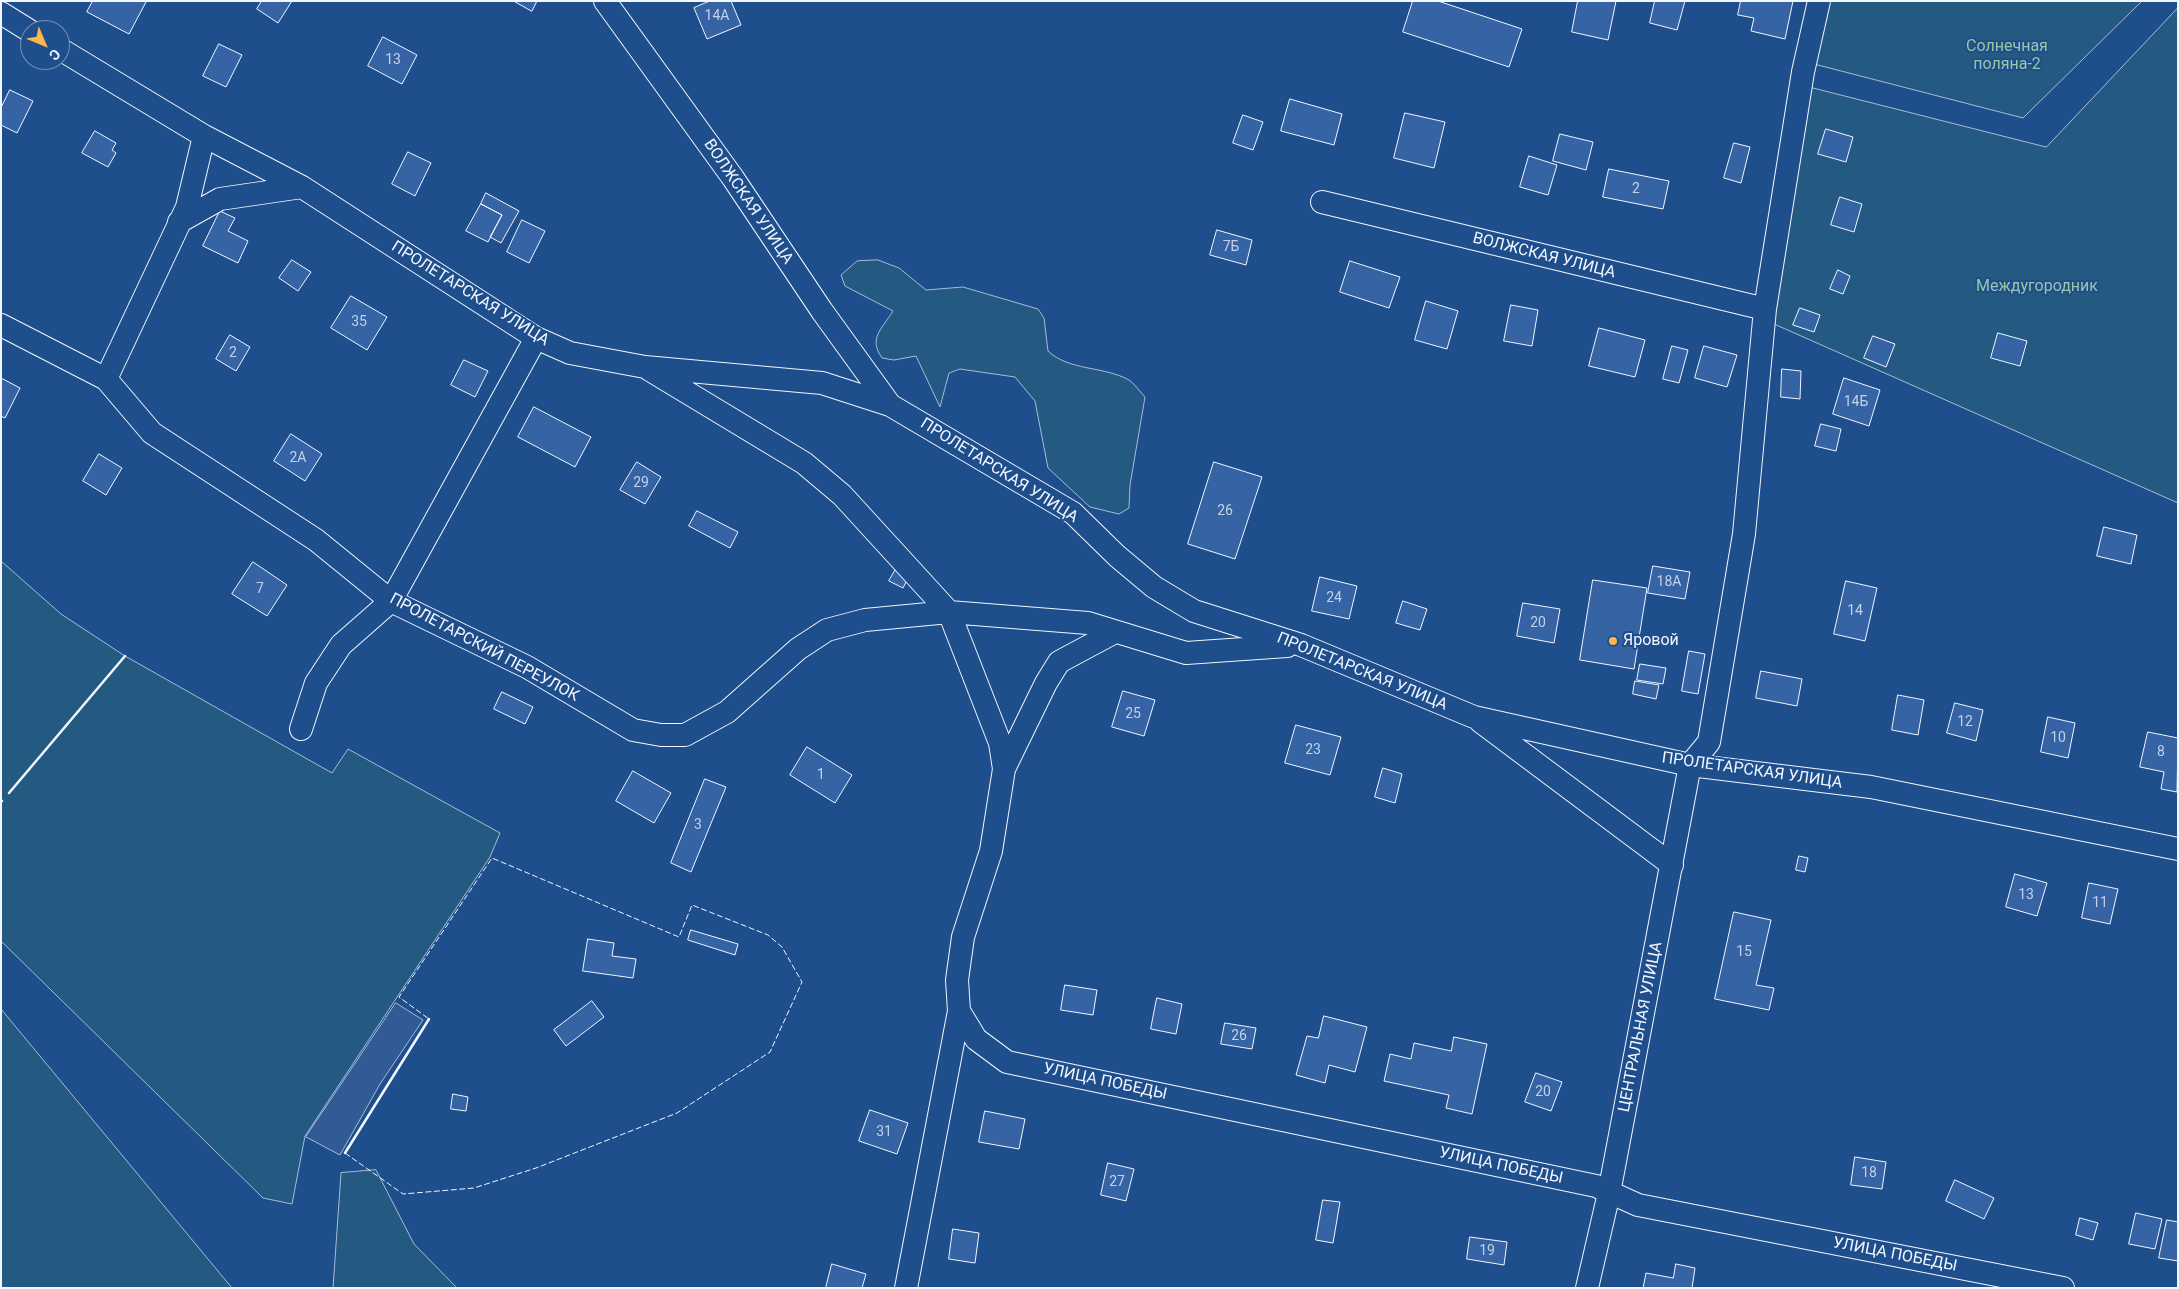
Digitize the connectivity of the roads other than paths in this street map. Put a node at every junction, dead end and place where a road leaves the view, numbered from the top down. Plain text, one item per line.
1 (605, 1) edge
2 (1820, 1) edge
3 (1, 13) edge
4 (20, 25) edge
5 (70, 55) edge
6 (204, 136) junction
7 (302, 187) junction
8 (1322, 202) dead end
9 (179, 222) junction
10 (1765, 310) junction
11 (1, 325) edge
12 (536, 338) junction
13 (645, 367) junction
14 (106, 379) junction
15 (890, 405) junction
16 (391, 601) junction
17 (949, 612) junction
18 (1115, 632) junction
19 (1301, 645) junction
20 (1474, 717) junction
21 (301, 729) dead end
22 (1690, 765) junction
23 (1004, 770) junction
24 (2178, 849) edge
25 (1672, 865) junction
26 (959, 1011) junction
27 (1609, 1193) junction
28 (906, 1288) edge
29 (1587, 1288) edge
30 (2063, 1288) edge

1 - 15 street, ВОЛЖСКАЯ УЛИЦА
2 - 10 street
3 - 4 street
5 - 6 street, ПРОЛЕТАРСКАЯ УЛИЦА
6 - 7 street, ПРОЛЕТАРСКАЯ УЛИЦА
6 - 9 street
7 - 9 street
7 - 12 street, ПРОЛЕТАРСКАЯ УЛИЦА
8 - 10 street, ВОЛЖСКАЯ УЛИЦА
9 - 14 street
10 - 22 street
11 - 14 street
12 - 13 street, ПРОЛЕТАРСКАЯ УЛИЦА
12 - 16 street
13 - 15 street, ПРОЛЕТАРСКАЯ УЛИЦА
13 - 17 street
14 - 16 street, ПРОЛЕТАРСКИЙ ПЕРЕУЛОК
15 - 19 street, ПРОЛЕТАРСКАЯ УЛИЦА
16 - 17 street, ПРОЛЕТАРСКИЙ ПЕРЕУЛОК
16 - 21 street
17 - 18 street, ПРОЛЕТАРСКИЙ ПЕРЕУЛОК
17 - 23 street
18 - 19 street, ПРОЛЕТАРСКИЙ ПЕРЕУЛОК
18 - 23 street
19 - 20 street, ПРОЛЕТАРСКАЯ УЛИЦА
20 - 22 street, ПРОЛЕТАРСКАЯ УЛИЦА
20 - 25 street
22 - 24 street, ПРОЛЕТАРСКАЯ УЛИЦА
22 - 25 street, ЦЕНТРАЛЬНАЯ УЛИЦА
23 - 26 street
25 - 27 street, ЦЕНТРАЛЬНАЯ УЛИЦА
26 - 27 street, УЛИЦА ПОБЕДЫ
26 - 28 street
27 - 29 street, ЦЕНТРАЛЬНАЯ УЛИЦА
27 - 30 street, УЛИЦА ПОБЕДЫ

